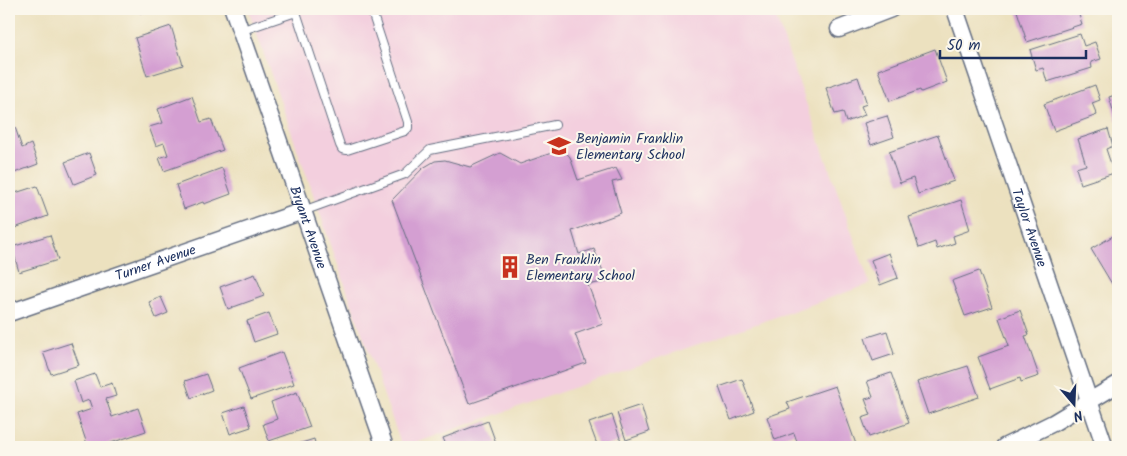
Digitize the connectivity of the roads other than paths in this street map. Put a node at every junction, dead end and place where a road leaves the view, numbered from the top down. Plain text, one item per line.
1 (233, 9) edge
2 (371, 9) edge
3 (891, 9) edge
4 (955, 9) edge
5 (296, 11) edge
6 (839, 28) dead end
7 (240, 31) junction
8 (555, 125) dead end
9 (303, 211) junction
10 (9, 313) edge
11 (1118, 384) edge
12 (1090, 401) junction
13 (385, 447) edge
14 (1004, 447) edge
15 (1106, 447) edge

1 - 7 street, Bryant Avenue
2 - 5 lane
3 - 6 street
4 - 12 street, Taylor Avenue
5 - 7 lane
7 - 9 street, Bryant Avenue
8 - 9 lane
9 - 10 street, Turner Avenue
9 - 13 street, Bryant Avenue
11 - 12 street
12 - 14 street
12 - 15 street, Taylor Avenue

